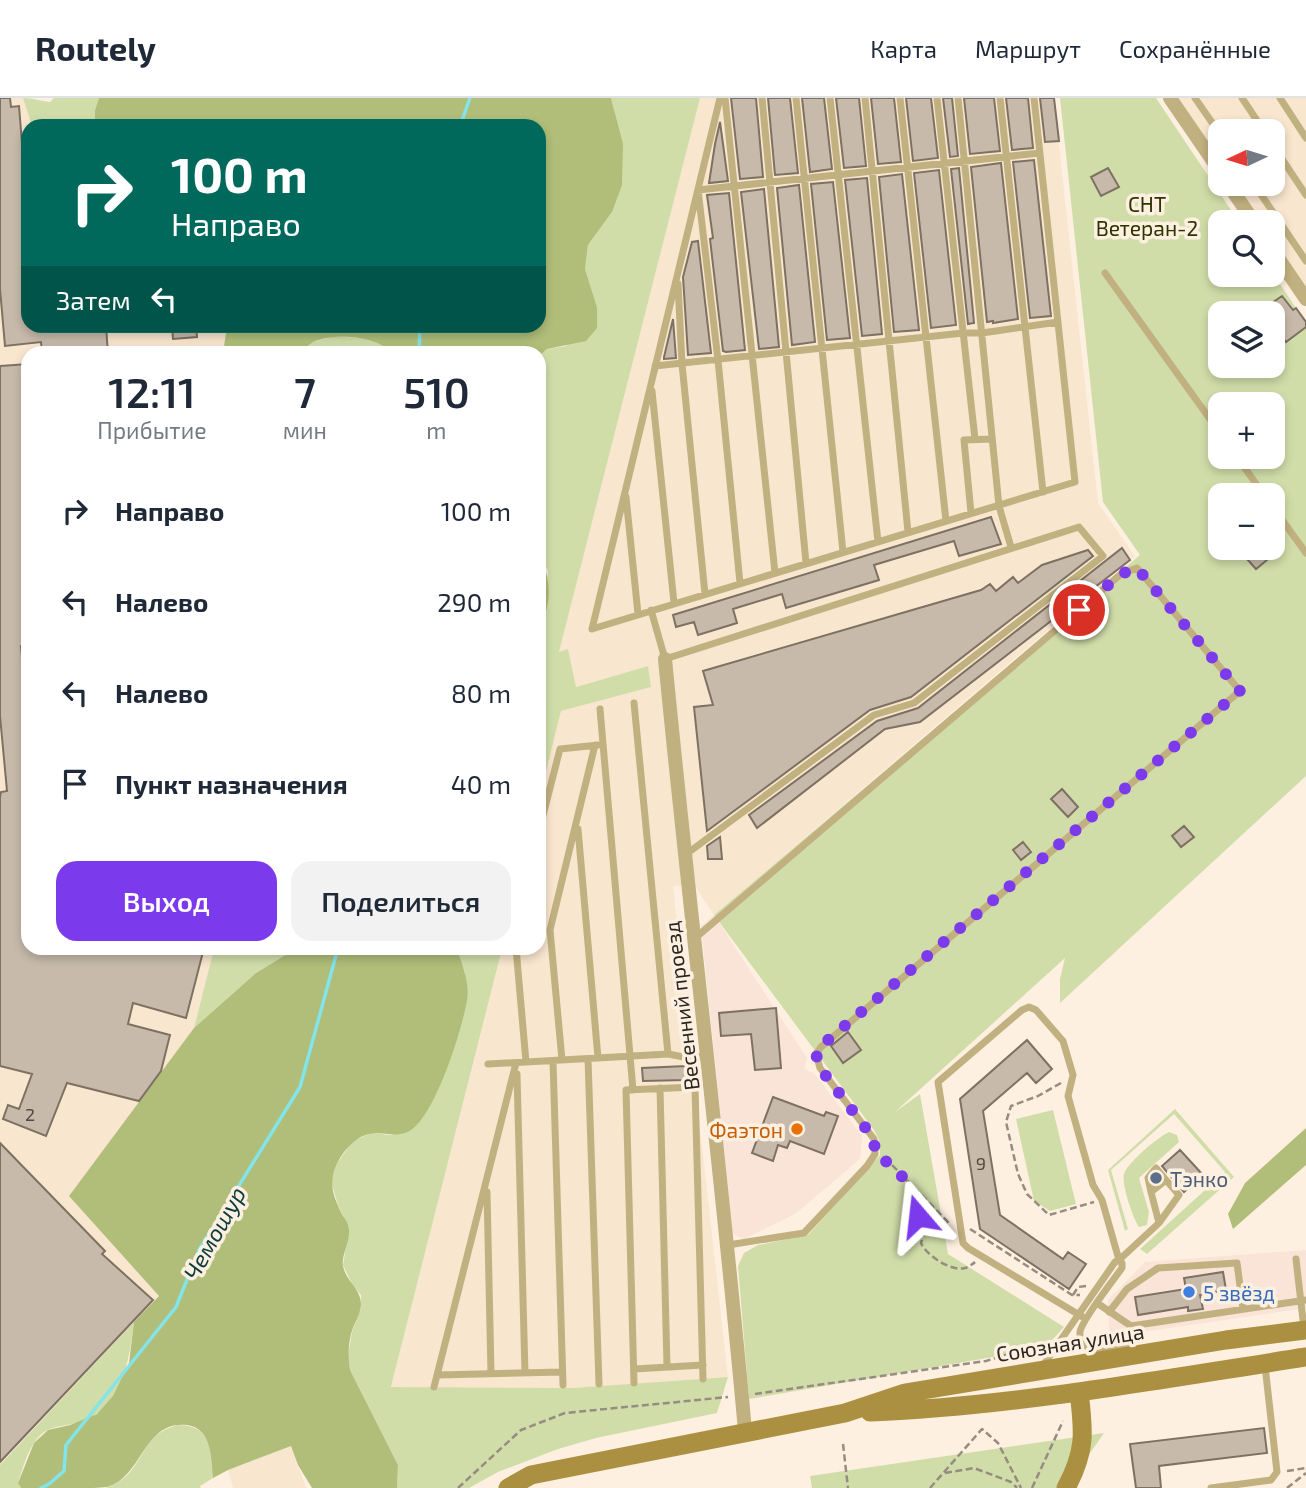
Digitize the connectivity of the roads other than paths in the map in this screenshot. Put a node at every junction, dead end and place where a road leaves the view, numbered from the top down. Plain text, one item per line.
1 (722, 98) edge
2 (762, 98) edge
3 (796, 98) edge
4 (830, 98) edge
5 (865, 98) edge
6 (900, 98) edge
7 (937, 98) edge
8 (958, 98) edge
9 (1000, 98) edge
10 (1034, 98) edge
11 (1170, 98) edge
12 (1195, 98) edge
13 (1242, 98) edge
14 (1280, 98) edge
15 (1210, 119) edge
16 (1256, 119) edge
17 (1306, 138) edge
18 (1040, 153) junction
19 (1208, 153) edge
20 (1006, 156) junction
21 (965, 159) junction
22 (944, 162) junction
23 (1285, 164) edge
24 (907, 166) junction
25 (872, 170) junction
26 (838, 174) junction
27 (805, 177) junction
28 (772, 181) junction
29 (734, 185) junction
30 (698, 190) junction
31 (1306, 195) edge
32 (1262, 196) edge
33 (1306, 261) edge
34 (1285, 268) edge
35 (1105, 273) dead end
36 (677, 275) junction
37 (1306, 299) edge
38 (1058, 322) junction
39 (1025, 326) junction
40 (963, 333) junction
41 (982, 333) junction
42 (926, 337) junction
43 (889, 341) junction
44 (856, 345) junction
45 (822, 348) junction
46 (786, 352) junction
47 (751, 356) junction
48 (718, 360) junction
49 (682, 363) junction
50 (655, 366) junction
51 (651, 384) junction
52 (1208, 416) edge
53 (975, 439) junction
54 (992, 439) junction
55 (626, 489) junction
56 (1043, 492) junction
57 (999, 506) junction
58 (971, 513) junction
59 (946, 521) junction
60 (1285, 524) edge
61 (908, 532) junction
62 (878, 542) junction
63 (1011, 547) junction
64 (843, 552) junction
65 (1306, 553) edge
66 (806, 563) junction
67 (775, 573) junction
68 (740, 583) junction
69 (705, 594) junction
70 (674, 603) junction
71 (652, 610) junction
72 (638, 614) junction
73 (665, 659) junction
74 (634, 703) dead end
75 (600, 709) dead end
76 (599, 745) junction
77 (546, 804) edge
78 (577, 820) junction
79 (684, 856) junction
80 (694, 939) junction
81 (517, 955) edge
82 (668, 1055) junction
83 (708, 1056) junction
84 (632, 1057) junction
85 (598, 1058) junction
86 (588, 1059) junction
87 (558, 1060) junction
88 (526, 1062) junction
89 (516, 1063) junction
90 (488, 1064) dead end
91 (660, 1088) junction
92 (633, 1090) junction
93 (1166, 1180) junction
94 (486, 1181) junction
95 (1151, 1192) junction
96 (1159, 1223) junction
97 (728, 1245) junction
98 (1296, 1259) dead end
99 (1119, 1260) junction
100 (1303, 1301) edge
101 (1097, 1303) junction
102 (1244, 1309) junction
103 (1109, 1312) junction
104 (1082, 1317) junction
105 (1305, 1330) edge
106 (1226, 1340) junction
107 (1306, 1357) edge
108 (1265, 1364) junction
109 (703, 1365) junction
110 (667, 1367) junction
111 (634, 1369) junction
112 (1040, 1370) junction
113 (562, 1372) junction
114 (525, 1373) junction
115 (438, 1374) junction
116 (491, 1374) junction
117 (703, 1379) dead end
118 (634, 1383) dead end
119 (599, 1384) dead end
120 (563, 1385) dead end
121 (435, 1387) dead end
122 (1079, 1392) junction
123 (907, 1402) junction
124 (745, 1432) junction
125 (532, 1482) edge
126 (508, 1488) edge
127 (1066, 1488) edge
128 (1211, 1488) edge

1 - 29 lane
1 - 30 lane
2 - 28 lane
3 - 27 lane
4 - 26 lane
5 - 25 lane
6 - 24 lane
7 - 22 lane
8 - 21 lane
9 - 20 lane
10 - 18 lane
11 - 19 street
12 - 15 lane
13 - 16 lane
14 - 17 lane
18 - 20 lane
18 - 38 lane
20 - 21 lane
20 - 39 lane
21 - 22 lane
21 - 41 lane
22 - 24 lane
22 - 40 lane
23 - 31 lane
24 - 25 lane
24 - 42 lane
25 - 26 lane
25 - 43 lane
26 - 27 lane
26 - 44 lane
27 - 28 lane
27 - 45 lane
28 - 29 lane
28 - 46 lane
29 - 30 lane
29 - 47 lane
30 - 36 lane
30 - 48 lane
32 - 33 lane
34 - 37 street
35 - 52 lane
36 - 49 lane
36 - 50 lane
38 - 39 lane
38 - 56 lane
39 - 41 lane
39 - 56 lane
40 - 41 lane
40 - 42 lane
40 - 53 lane
41 - 54 lane
42 - 43 lane
42 - 59 lane
43 - 44 lane
43 - 61 lane
44 - 45 lane
44 - 62 lane
45 - 46 lane
45 - 64 lane
46 - 47 lane
46 - 66 lane
47 - 48 lane
47 - 67 lane
48 - 49 lane
48 - 68 lane
49 - 50 lane
49 - 69 lane
50 - 51 lane
51 - 55 lane
51 - 70 lane
53 - 54 lane
53 - 58 lane
54 - 57 lane
55 - 72 lane
55 - 72 lane
56 - 57 lane
57 - 58 lane
57 - 63 lane
58 - 59 lane
59 - 61 lane
60 - 65 lane
61 - 62 lane
62 - 64 lane
63 - 73 lane
63 - 79 lane
64 - 66 lane
66 - 67 lane
67 - 68 lane
68 - 69 lane
69 - 70 lane
70 - 71 lane
71 - 72 lane
71 - 73 lane
73 - 79 street, Весенний проезд
74 - 82 lane
75 - 76 lane
76 - 77 lane
76 - 78 lane
76 - 84 lane
78 - 85 lane
78 - 87 lane
79 - 80 street, Весенний проезд
80 - 83 street, Весенний проезд
80 - 97 lane
81 - 88 lane
82 - 83 lane
82 - 84 lane
83 - 97 street, Весенний проезд
84 - 85 lane
84 - 92 lane
85 - 86 lane
86 - 87 lane
86 - 119 lane
87 - 88 lane
87 - 113 lane
88 - 89 lane
89 - 90 lane
89 - 94 lane
89 - 114 lane
91 - 92 lane
91 - 109 lane
91 - 110 lane
92 - 111 lane
93 - 95 lane
93 - 95 lane
93 - 96 lane
94 - 115 lane
94 - 116 lane
95 - 96 lane
96 - 99 lane
97 - 124 street, Весенний проезд
98 - 100 lane
99 - 101 lane
99 - 104 lane
99 - 104 lane
100 - 102 lane
100 - 105 lane
101 - 103 lane
101 - 104 lane
102 - 103 lane
102 - 103 lane
104 - 106 lane
104 - 112 lane
105 - 106 main road, Союзная улица
106 - 112 main road, Союзная улица
107 - 108 main road, Союзная улица
108 - 122 main road, Союзная улица
108 - 128 lane
109 - 110 lane
109 - 117 lane
110 - 111 lane
111 - 118 lane
112 - 123 main road, Союзная улица
113 - 114 lane
113 - 120 lane
114 - 116 lane
115 - 116 lane
115 - 121 lane
122 - 123 main road, Союзная улица
122 - 127 main road
123 - 124 main road, Союзная улица
124 - 125 main road, Союзная улица
125 - 126 main road, Союзная улица

